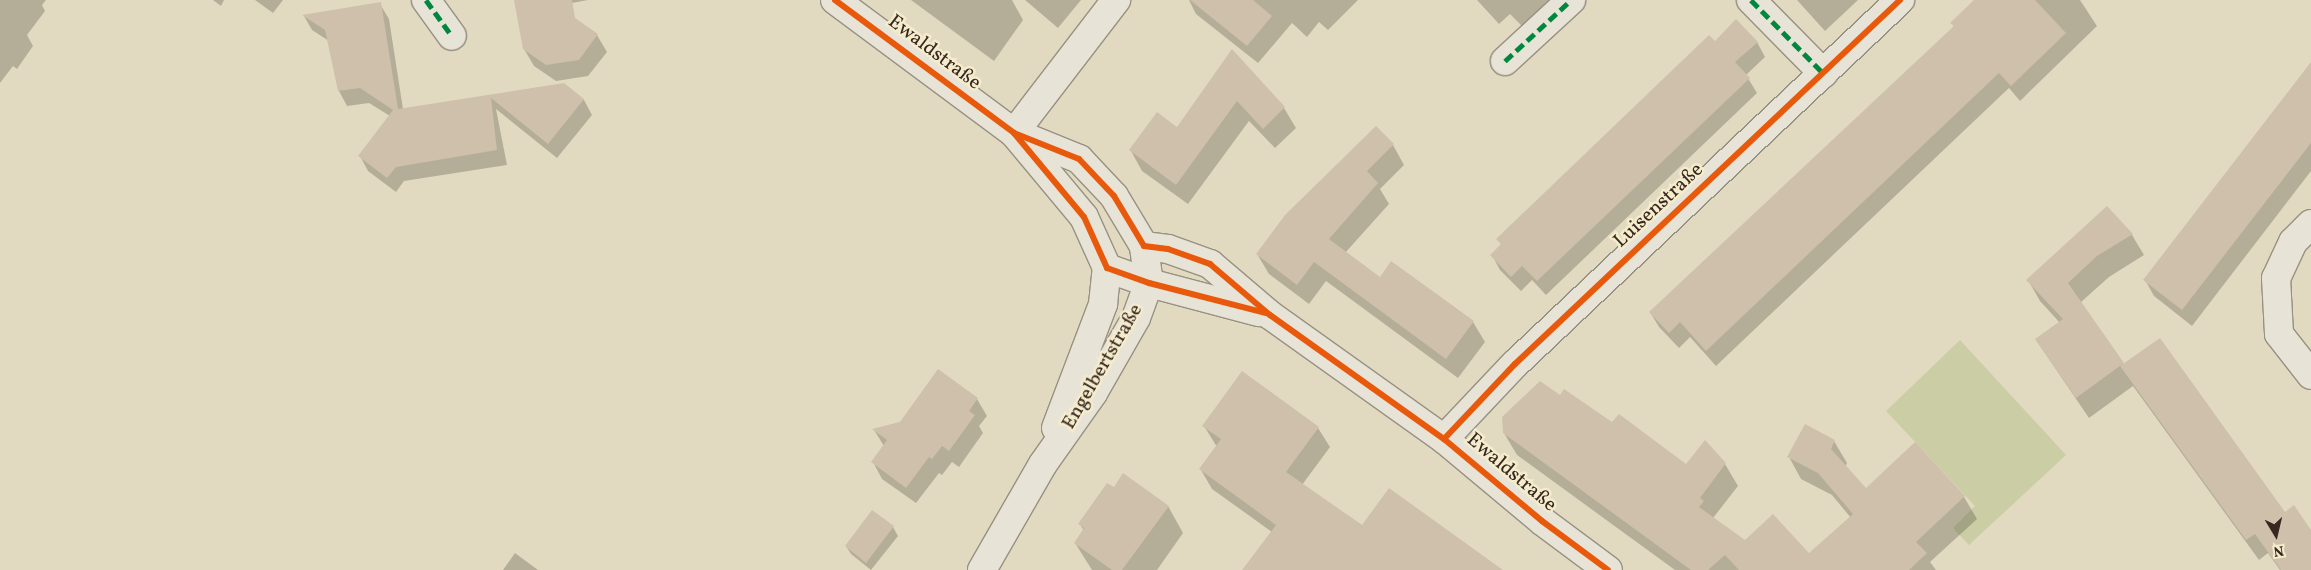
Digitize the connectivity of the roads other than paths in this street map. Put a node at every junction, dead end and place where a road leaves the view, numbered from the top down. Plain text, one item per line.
1 (426, 0) edge
2 (835, 0) edge
3 (1116, 0) edge
4 (1571, 0) edge
5 (1751, 0) edge
6 (1900, 0) edge
7 (452, 36) dead end
8 (1505, 62) dead end
9 (1823, 74) junction
10 (1014, 133) junction
11 (2311, 224) edge
12 (1144, 246) junction
13 (1107, 268) junction
14 (1149, 283) junction
15 (1270, 315) junction
16 (2311, 375) edge
17 (1444, 439) junction
18 (1043, 464) junction
19 (982, 570) edge
20 (1608, 570) edge

1 - 7 street
2 - 10 street, Ewaldstraße
3 - 10 street
4 - 8 street
5 - 9 street
6 - 9 street, Luisenstraße
9 - 17 street, Luisenstraße
10 - 12 street, Ewaldstraße
10 - 13 street, Ewaldstraße
11 - 16 street
12 - 13 street
12 - 14 street, Engelbertstraße
12 - 15 street, Ewaldstraße
13 - 14 street, Ewaldstraße
13 - 18 street, Engelbertstraße
14 - 15 street, Ewaldstraße
14 - 18 street, Engelbertstraße
15 - 17 street, Ewaldstraße
17 - 20 street, Ewaldstraße
18 - 19 street, Engelbertstraße

